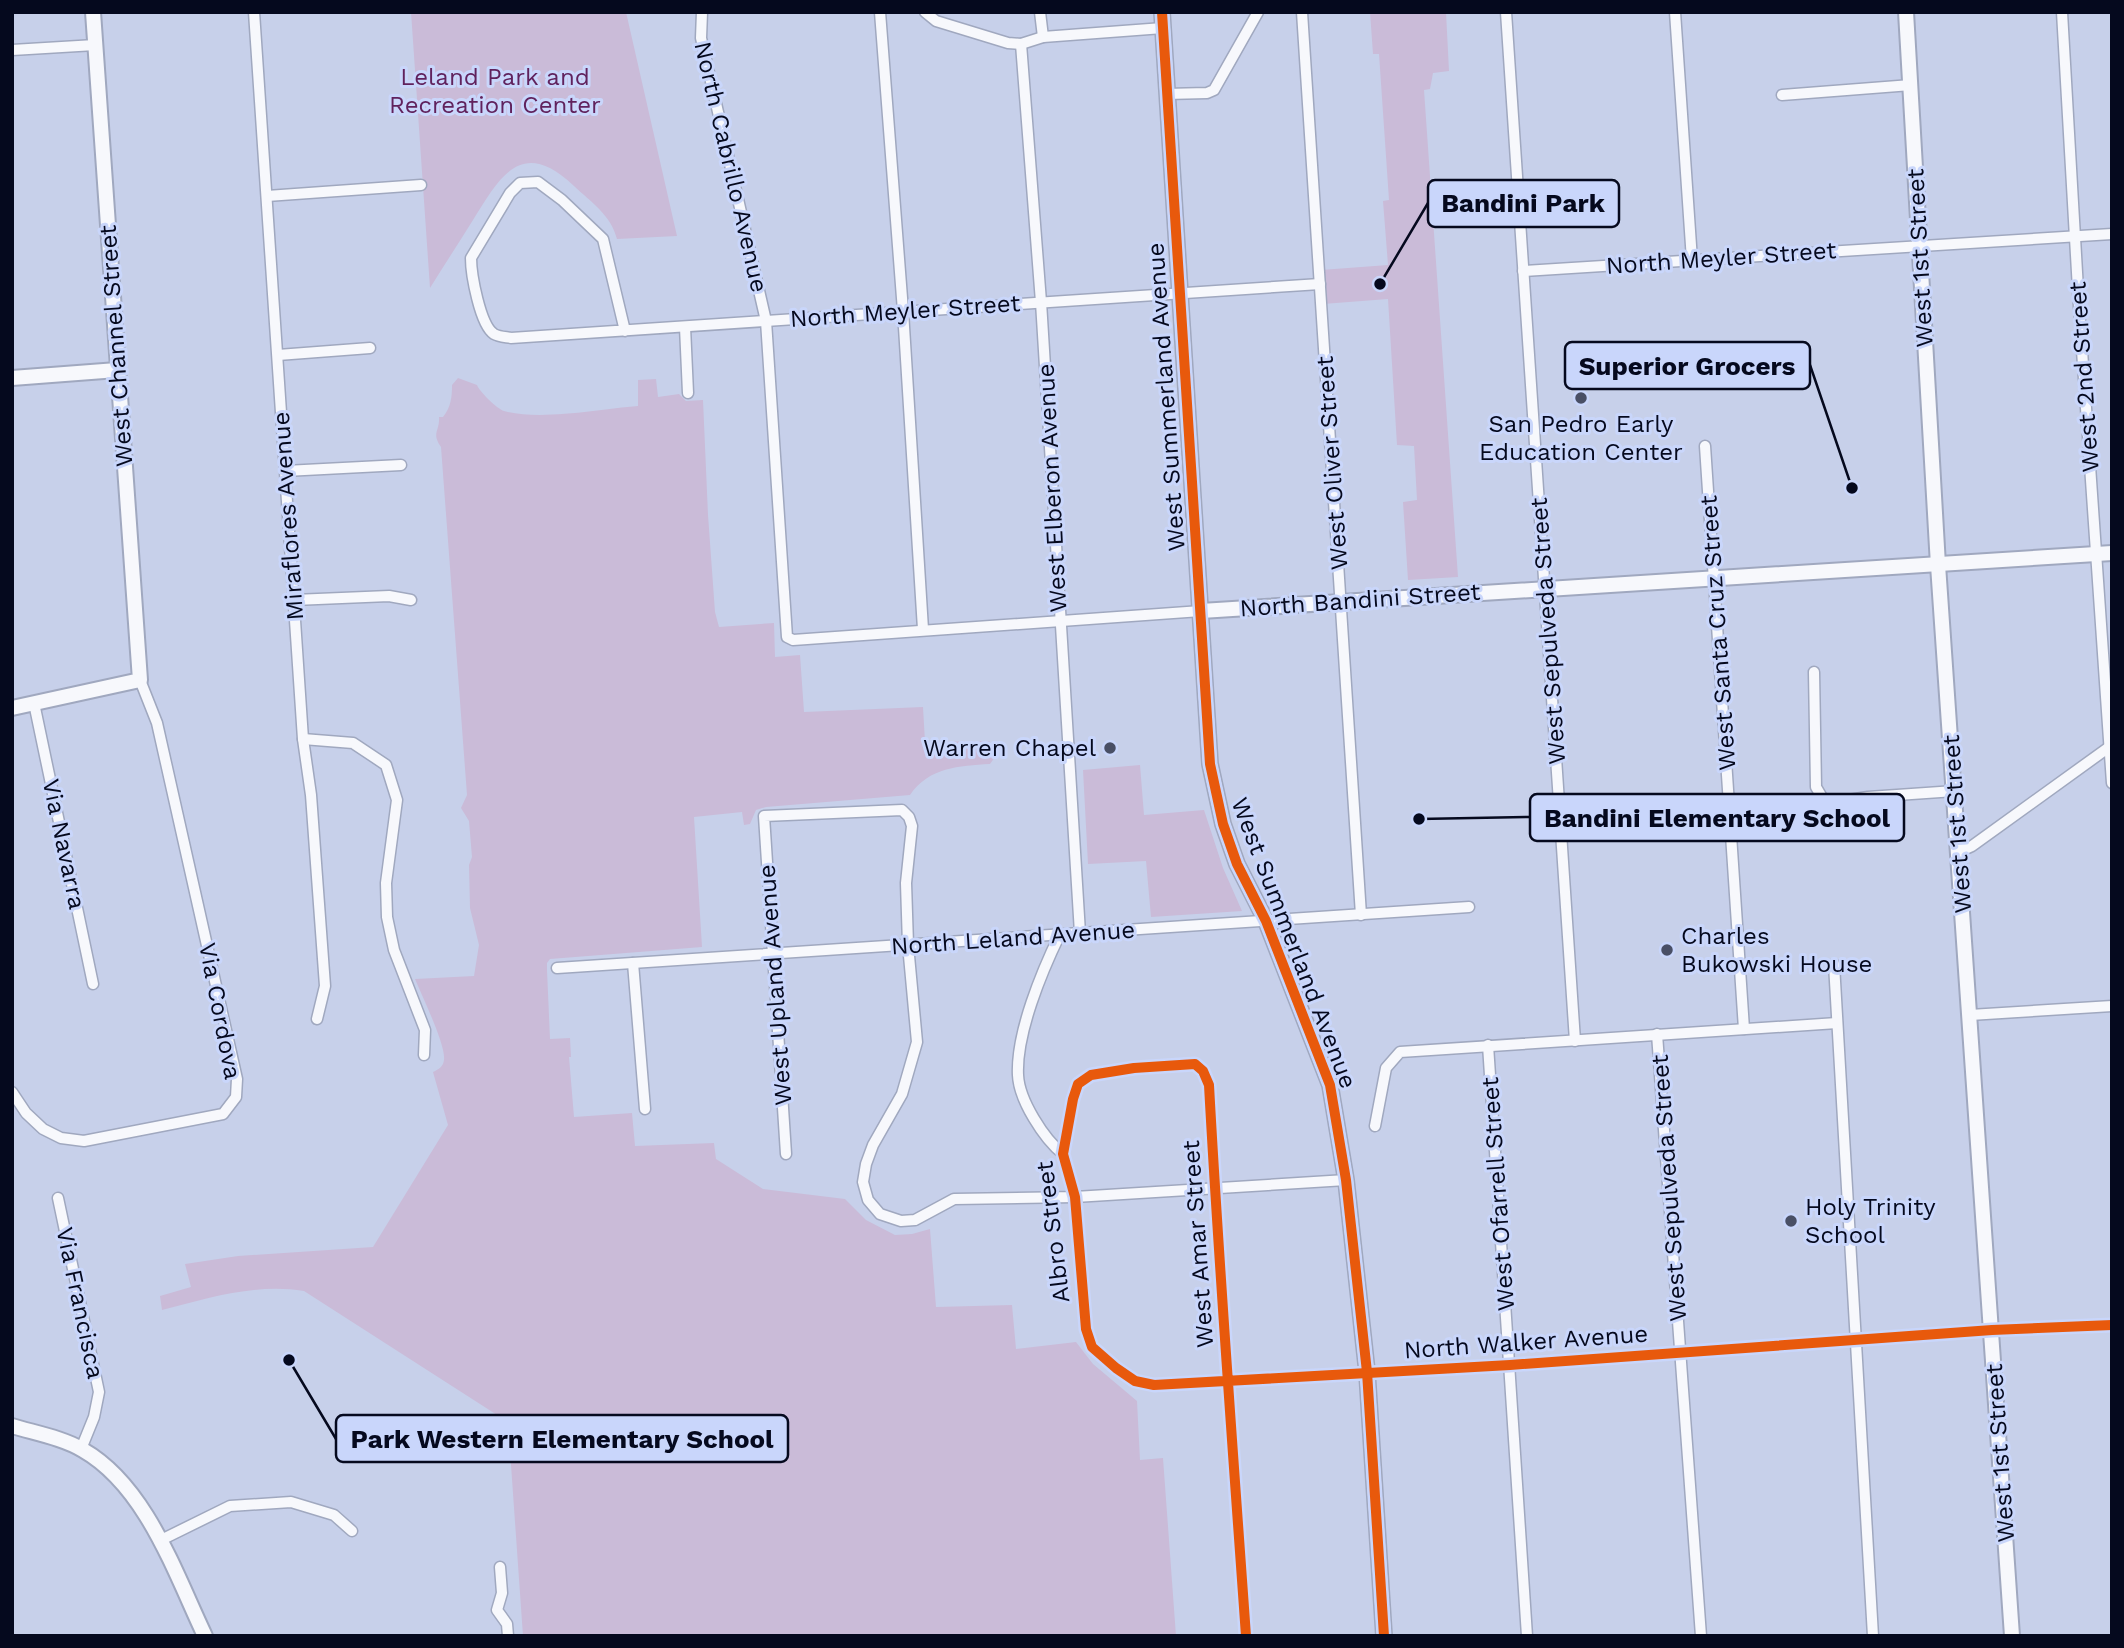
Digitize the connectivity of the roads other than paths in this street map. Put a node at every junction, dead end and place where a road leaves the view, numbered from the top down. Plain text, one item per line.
1 (93, 12) edge
2 (254, 12) edge
3 (702, 12) edge
4 (880, 12) edge
5 (925, 12) edge
6 (1040, 12) edge
7 (1162, 12) edge
8 (1258, 12) edge
9 (1302, 12) edge
10 (1506, 12) edge
11 (1675, 12) edge
12 (1906, 12) edge
13 (2062, 12) edge
14 (1163, 28) junction
15 (1043, 37) junction
16 (1021, 44) junction
17 (95, 45) junction
18 (12, 50) edge
19 (1911, 85) junction
20 (1167, 94) junction
21 (1782, 95) dead end
22 (421, 185) dead end
23 (267, 196) junction
24 (2112, 234) edge
25 (2075, 237) junction
26 (1919, 248) junction
27 (1692, 261) junction
28 (1523, 271) junction
29 (1320, 284) junction
30 (1180, 293) junction
31 (1041, 302) junction
32 (903, 311) junction
33 (766, 321) junction
34 (685, 327) junction
35 (625, 331) junction
36 (370, 348) dead end
37 (278, 355) junction
38 (117, 370) junction
39 (12, 378) edge
40 (688, 393) dead end
41 (1705, 446) dead end
42 (401, 465) dead end
43 (285, 471) junction
44 (2112, 553) edge
45 (2096, 554) junction
46 (1938, 565) junction
47 (1713, 580) junction
48 (1546, 588) junction
49 (294, 600) junction
50 (411, 600) dead end
51 (1340, 601) junction
52 (1201, 611) junction
53 (1060, 620) junction
54 (923, 629) junction
55 (1814, 672) dead end
56 (140, 680) junction
57 (34, 703) junction
58 (12, 708) edge
59 (303, 739) junction
60 (2110, 746) edge
61 (2112, 783) edge
62 (1955, 791) junction
63 (1959, 852) junction
64 (1469, 907) dead end
65 (1361, 915) junction
66 (1266, 921) junction
67 (1080, 933) junction
68 (1060, 934) junction
69 (908, 945) junction
70 (772, 954) junction
71 (633, 963) junction
72 (1834, 964) dead end
73 (557, 968) dead end
74 (93, 984) dead end
75 (2112, 1006) edge
76 (1970, 1014) junction
77 (317, 1019) dead end
78 (1837, 1023) junction
79 (1744, 1029) junction
80 (1657, 1034) junction
81 (1575, 1041) junction
82 (1488, 1045) junction
83 (424, 1055) dead end
84 (1195, 1064) joint
85 (12, 1092) edge
86 (645, 1109) dead end
87 (1375, 1126) dead end
88 (786, 1154) dead end
89 (1063, 1154) junction
90 (1346, 1180) junction
91 (1215, 1188) junction
92 (1075, 1197) junction
93 (58, 1198) dead end
94 (2112, 1325) edge
95 (1086, 1329) joint
96 (1992, 1329) junction
97 (1855, 1340) junction
98 (1681, 1353) junction
99 (1510, 1365) junction
100 (1367, 1372) junction
101 (1228, 1380) junction
102 (12, 1426) edge
103 (81, 1449) junction
104 (352, 1531) dead end
105 (159, 1541) junction
106 (500, 1567) dead end
107 (205, 1636) edge
108 (508, 1636) edge
109 (1246, 1636) edge
110 (1384, 1636) edge
111 (1527, 1636) edge
112 (1701, 1636) edge
113 (1873, 1636) edge
114 (2012, 1636) edge

1 - 17 street, West Channel Street
2 - 23 street, Miraflores Avenue
3 - 33 street, North Cabrillo Avenue
4 - 32 street
5 - 16 street
6 - 15 street
7 - 14 street, West Summerland Avenue
8 - 20 street
9 - 29 street, West Oliver Street
10 - 28 street, West Sepulveda Street
11 - 27 street
12 - 19 street, West 1st Street
13 - 25 street, West 2nd Street
14 - 15 street
14 - 20 street, West Summerland Avenue
15 - 16 street
16 - 31 street, West Elberon Avenue
17 - 18 street
17 - 38 street, West Channel Street
19 - 21 street
19 - 26 street, West 1st Street
20 - 30 street, West Summerland Avenue
22 - 23 street
23 - 37 street, Miraflores Avenue
24 - 25 street, North Meyler Street
25 - 26 street, North Meyler Street
25 - 45 street, West 2nd Street
26 - 27 street, North Meyler Street
26 - 46 street, West 1st Street
27 - 28 street, North Meyler Street
28 - 48 street, West Sepulveda Street
29 - 30 street, North Meyler Street
29 - 51 street, West Oliver Street
30 - 31 street, North Meyler Street
30 - 52 street, West Summerland Avenue
31 - 32 street, North Meyler Street
31 - 53 street, West Elberon Avenue
32 - 33 street, North Meyler Street
32 - 54 street
33 - 34 street, North Meyler Street
33 - 54 street, North Bandini Street
34 - 35 street, North Meyler Street
34 - 40 street
35 - 35 street, North Meyler Street
36 - 37 street
37 - 43 street, Miraflores Avenue
38 - 39 street
38 - 56 street, West Channel Street
41 - 47 street, West Santa Cruz Street
42 - 43 street
43 - 49 street, Miraflores Avenue
44 - 45 street, North Bandini Street
45 - 46 street, North Bandini Street
45 - 60 street, West 2nd Street
46 - 47 street, North Bandini Street
46 - 62 street, West 1st Street
47 - 48 street, North Bandini Street
47 - 79 street, West Santa Cruz Street
48 - 51 street, North Bandini Street
48 - 81 street, West Sepulveda Street
49 - 50 street
49 - 59 street, Miraflores Avenue
51 - 52 street, North Bandini Street
51 - 65 street, West Oliver Street
52 - 53 street, North Bandini Street
52 - 66 street, West Summerland Avenue
53 - 54 street, North Bandini Street
53 - 67 street, West Elberon Avenue
55 - 62 street
56 - 57 street
56 - 85 street, Via Cordova
57 - 58 street
57 - 74 street, Via Navarra
59 - 77 street, Miraflores Avenue
59 - 83 street
60 - 61 street, West 2nd Street
60 - 63 street
62 - 63 street, West 1st Street
63 - 76 street, West 1st Street
64 - 65 street, North Leland Avenue
65 - 66 street, North Leland Avenue
66 - 67 street, North Leland Avenue
66 - 90 street, West Summerland Avenue
67 - 68 street, North Leland Avenue
68 - 69 street, North Leland Avenue
68 - 89 street
69 - 70 street, North Leland Avenue
69 - 70 street, West Upland Avenue
69 - 92 street
70 - 71 street, North Leland Avenue
70 - 88 street, West Upland Avenue
71 - 73 street, North Leland Avenue
71 - 86 street
72 - 78 street
75 - 76 street
76 - 96 street, West 1st Street
78 - 79 street
78 - 97 street
79 - 80 street
80 - 81 street
80 - 98 street, West Sepulveda Street
81 - 82 street
82 - 87 street
82 - 99 street, West Ofarrell Street
84 - 89 street, Albro Street
84 - 91 street, West Amar Street
89 - 92 street, Albro Street
90 - 91 street
90 - 100 street, West Summerland Avenue
91 - 92 street
91 - 101 street, West Amar Street
92 - 95 street, Albro Street
93 - 103 street, Via Francisca
94 - 96 street, North Walker Avenue
95 - 101 street, North Walker Avenue
96 - 97 street, North Walker Avenue
96 - 114 street, West 1st Street
97 - 98 street, North Walker Avenue
97 - 113 street
98 - 99 street, North Walker Avenue
98 - 112 street, West Sepulveda Street
99 - 100 street, North Walker Avenue
99 - 111 street, West Ofarrell Street
100 - 101 street, North Walker Avenue
100 - 110 street, West Summerland Avenue
101 - 109 street, West Amar Street
102 - 103 street
103 - 105 street
104 - 105 street
105 - 107 street
106 - 108 street

